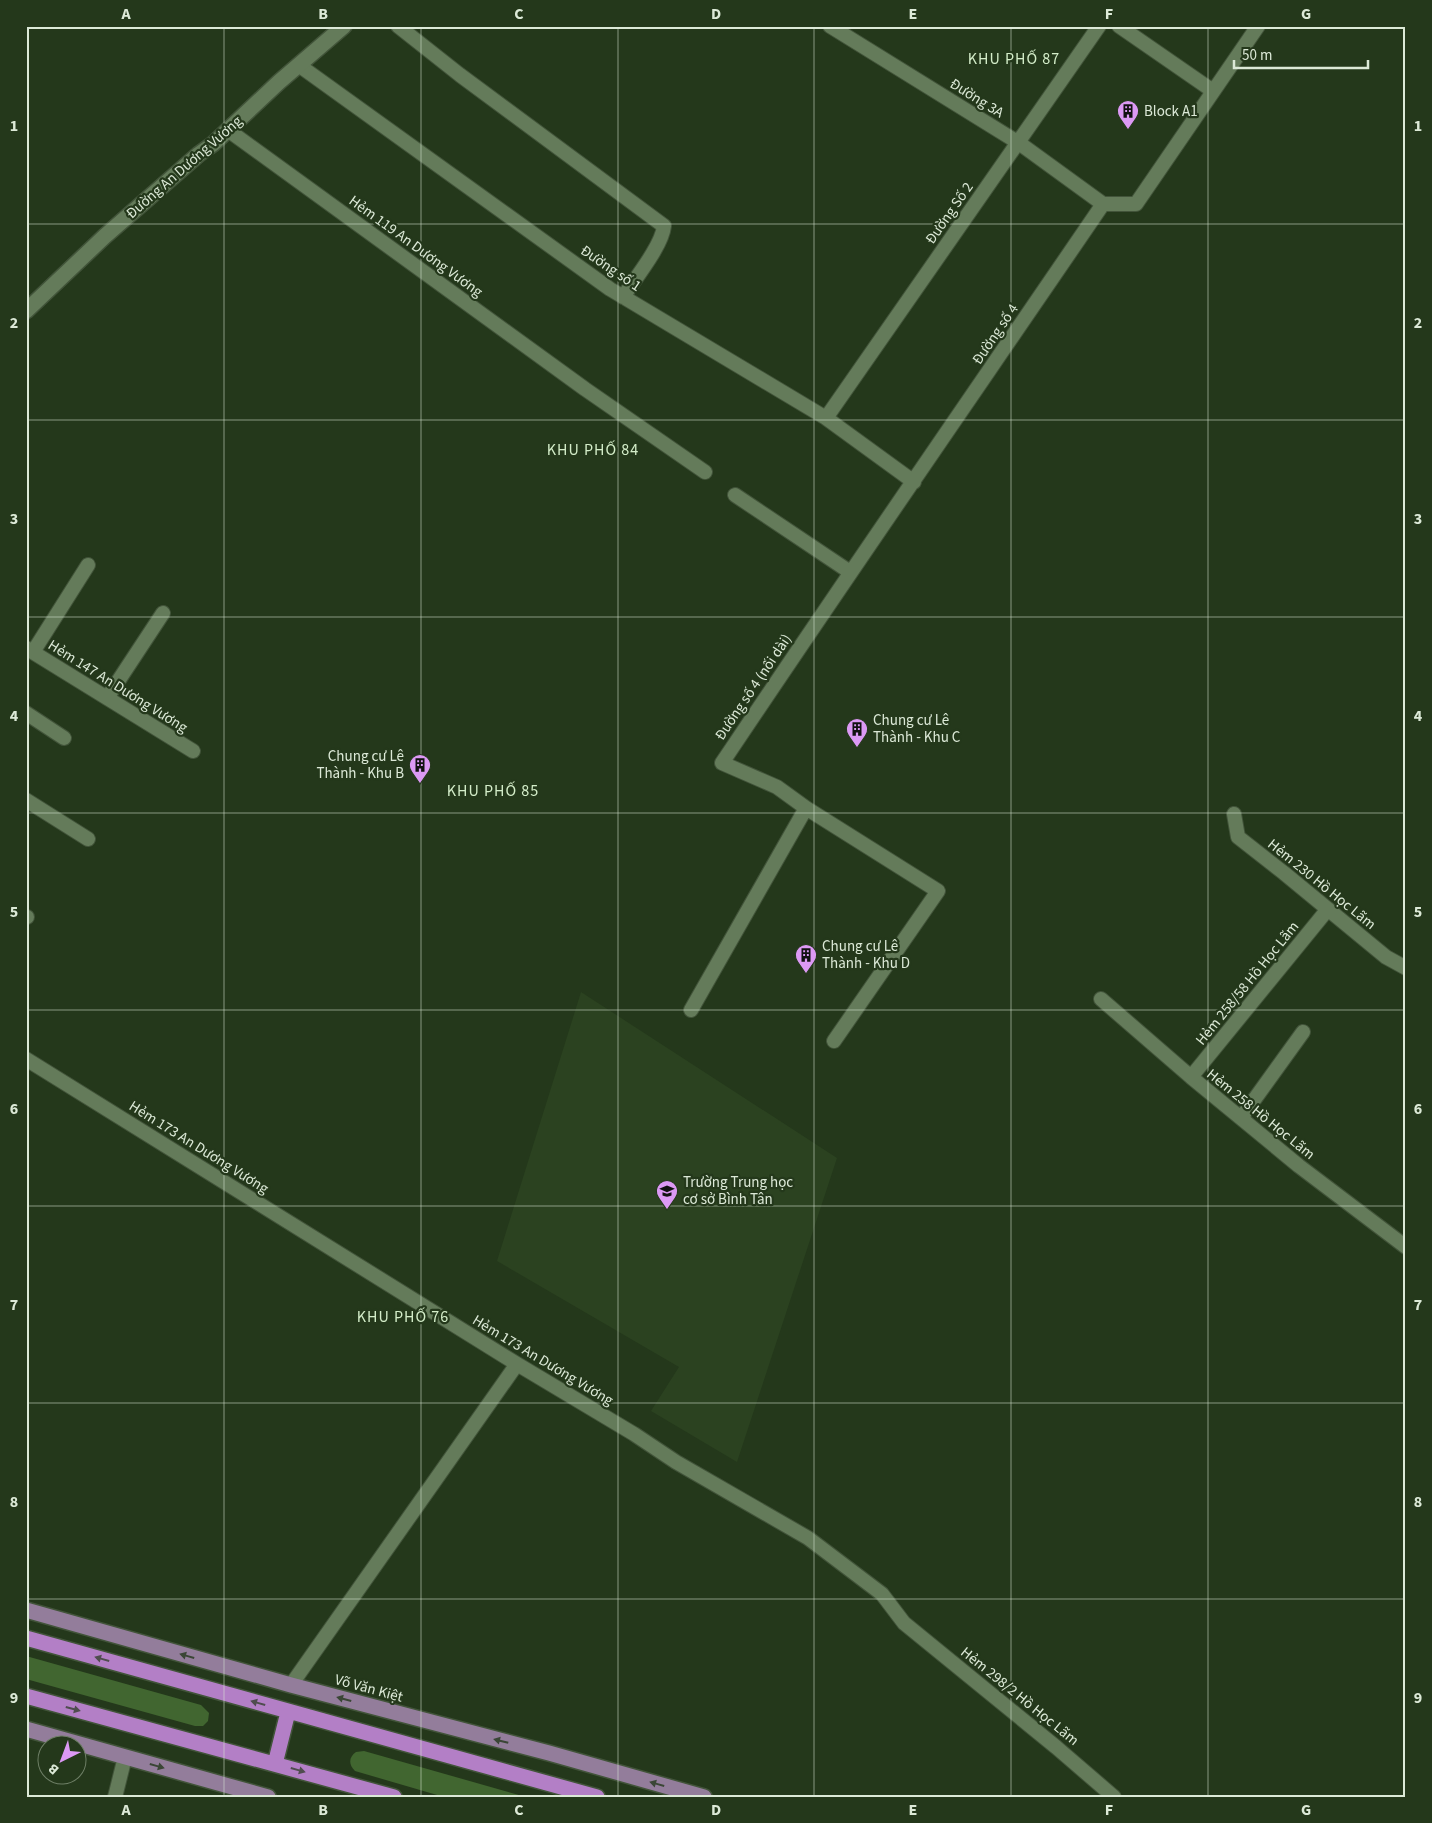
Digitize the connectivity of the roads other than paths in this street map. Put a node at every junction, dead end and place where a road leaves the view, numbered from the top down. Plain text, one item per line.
1 (344, 26) edge
2 (398, 26) edge
3 (830, 26) edge
4 (1099, 26) edge
5 (1118, 26) edge
6 (1258, 26) edge
7 (300, 66) junction
8 (1213, 91) junction
9 (228, 130) junction
10 (1018, 143) junction
11 (1103, 204) junction
12 (623, 297) junction
13 (26, 311) edge
14 (826, 418) junction
15 (705, 472) dead end
16 (914, 482) junction
17 (735, 495) dead end
18 (88, 565) dead end
19 (850, 572) junction
20 (163, 613) dead end
21 (30, 650) edge
22 (107, 698) junction
23 (26, 713) edge
24 (64, 738) dead end
25 (193, 751) dead end
26 (26, 800) edge
27 (806, 808) junction
28 (1234, 814) dead end
29 (88, 839) dead end
30 (1328, 909) junction
31 (1406, 968) edge
32 (1101, 999) dead end
33 (691, 1010) dead end
34 (1303, 1032) dead end
35 (834, 1041) dead end
36 (26, 1059) edge
37 (1191, 1077) junction
38 (1241, 1118) junction
39 (1406, 1247) edge
40 (517, 1364) junction
41 (26, 1610) edge
42 (904, 1623) joint
43 (26, 1638) edge
44 (292, 1685) junction
45 (26, 1696) edge
46 (288, 1712) junction
47 (26, 1729) edge
48 (125, 1757) junction
49 (275, 1764) junction
50 (115, 1797) edge
51 (268, 1797) edge
52 (394, 1797) edge
53 (597, 1797) edge
54 (704, 1797) edge
55 (1114, 1797) edge

1 - 7 main road, Đường An Dương Vương
2 - 12 street
3 - 10 street, Đường 3A
4 - 10 street, Đường Số 2
5 - 8 street
6 - 8 street
7 - 9 main road, Đường An Dương Vương
7 - 12 street, Đường số 1
8 - 11 street
9 - 13 main road, Đường An Dương Vương
9 - 15 street, Hẻm 119 An Dương Vương
10 - 11 street, Đường 3A
10 - 14 street, Đường Số 2
11 - 16 street, Đường số 4
12 - 14 street, Đường số 1
14 - 16 street, Đường số 1
16 - 19 street, Đường số 4 (nối dài)
17 - 19 street
18 - 21 street
19 - 27 street, Đường số 4 (nối dài)
20 - 22 street
21 - 22 street, Hẻm 147 An Dương Vương
22 - 25 street, Hẻm 147 An Dương Vương
23 - 24 street
26 - 29 street
27 - 33 street
27 - 35 street
28 - 30 street, Hẻm 230 Hồ Học Lãm
30 - 31 street, Hẻm 230 Hồ Học Lãm
30 - 37 street, Hẻm 258/58 Hồ Học Lãm
32 - 37 street, Hẻm 258 Hồ Học Lãm
34 - 38 street
36 - 40 street, Hẻm 173 An Dương Vương
37 - 38 street, Hẻm 258 Hồ Học Lãm
38 - 39 street, Hẻm 258 Hồ Học Lãm
40 - 42 street, Hẻm 173 An Dương Vương
40 - 44 street
44 -> 41 main road, Võ Văn Kiệt
42 - 55 street, Hẻm 298/2 Hồ Học Lãm
46 -> 43 highway
54 -> 44 main road, Võ Văn Kiệt
45 -> 49 highway
46 - 49 highway
46 - 53 highway
47 - 48 main road
48 - 50 street
48 -> 51 main road
49 -> 52 highway

